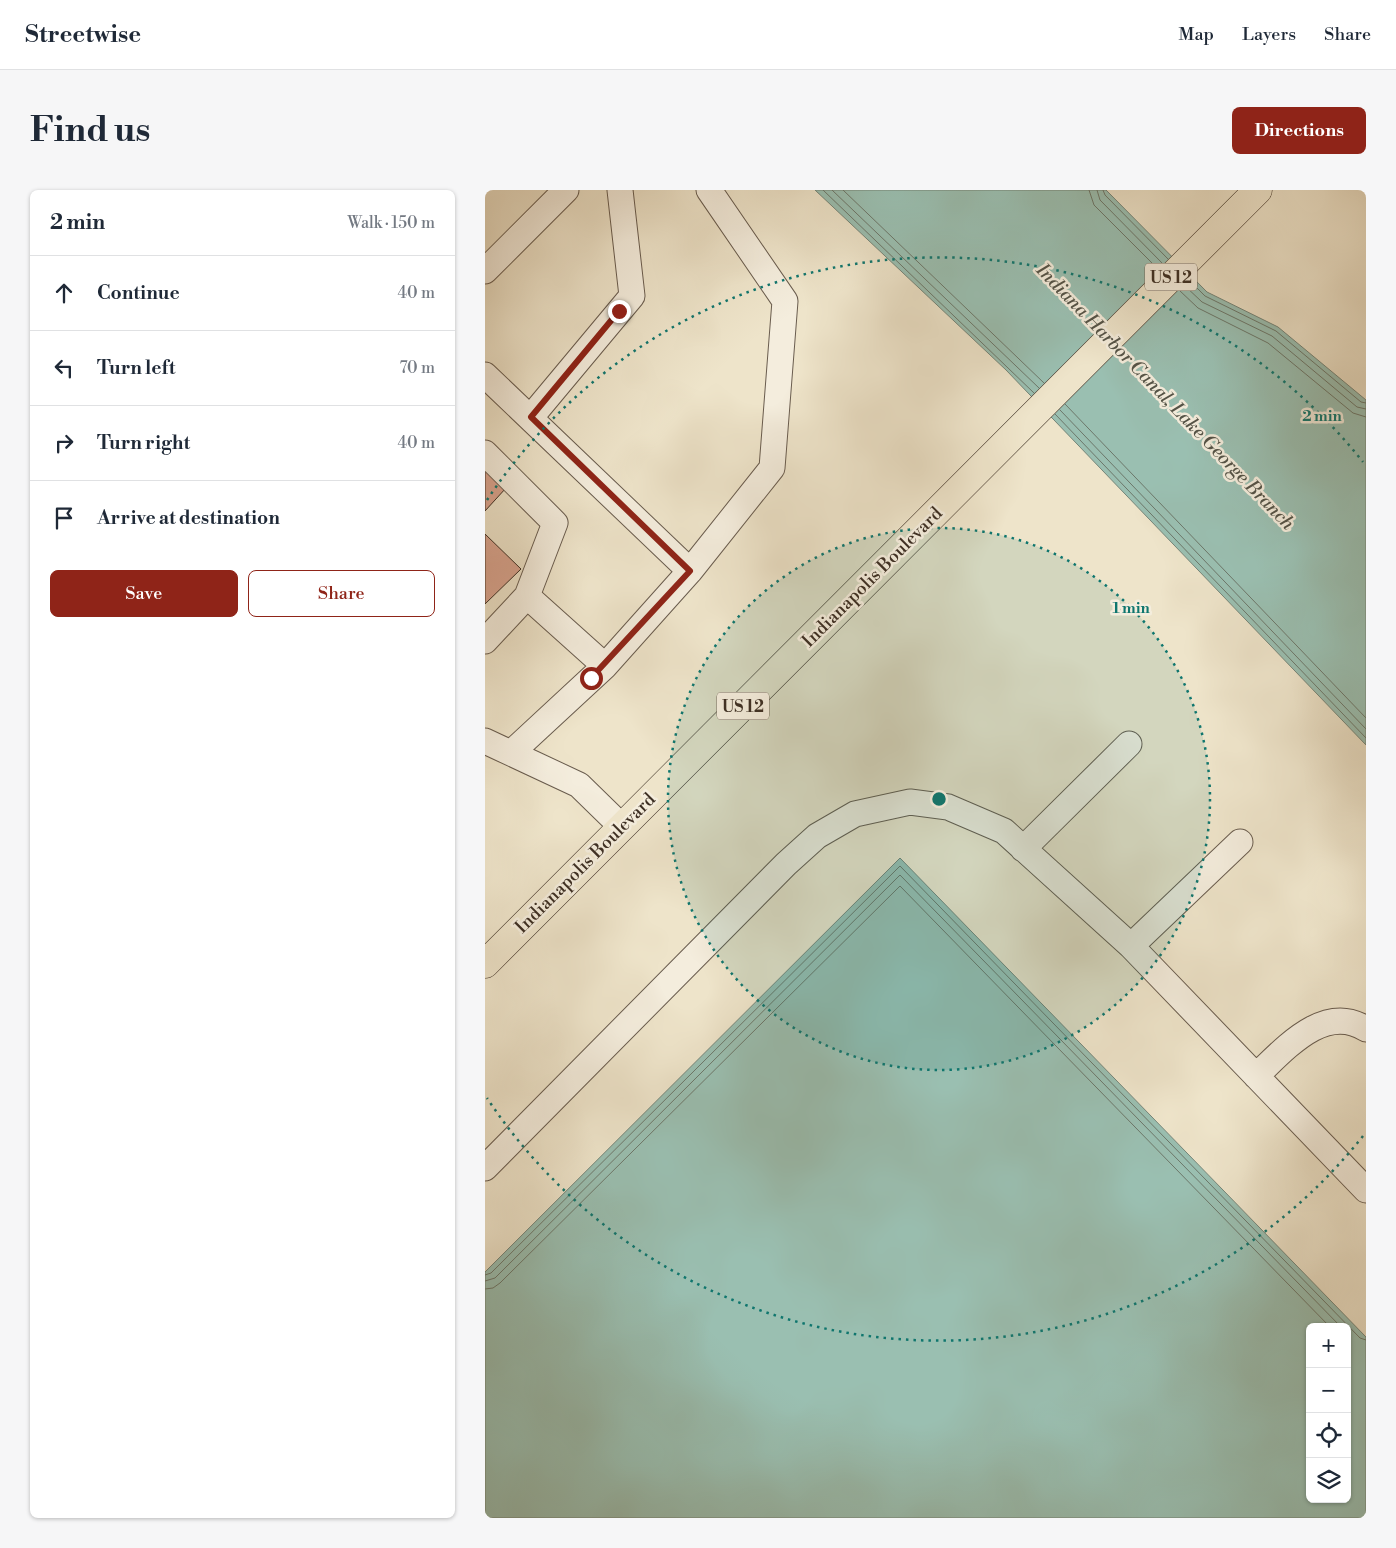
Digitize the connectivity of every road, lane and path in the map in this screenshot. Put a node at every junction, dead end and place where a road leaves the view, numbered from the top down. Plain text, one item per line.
1 (567, 190) edge
2 (620, 190) edge
3 (709, 190) edge
4 (1258, 190) edge
5 (485, 271) edge
6 (485, 375) edge
7 (531, 417) junction
8 (485, 453) edge
9 (690, 571) junction
10 (527, 596) junction
11 (485, 641) edge
12 (605, 666) junction
13 (485, 742) edge
14 (1129, 744) dead end
15 (511, 753) junction
16 (622, 827) junction
17 (1240, 842) dead end
18 (1023, 849) junction
19 (1131, 946) junction
20 (485, 964) edge
21 (1366, 1029) edge
22 (1256, 1076) junction
23 (485, 1168) edge
24 (1366, 1190) edge

1 - 5 lane
2 - 7 lane
3 - 9 lane
4 - 16 main road, Indianapolis Boulevard / US 12
6 - 7 lane
7 - 9 lane
8 - 10 lane
9 - 12 lane
10 - 11 lane
10 - 12 lane
12 - 15 lane
13 - 15 lane
14 - 18 lane
15 - 16 lane
16 - 20 main road, Indianapolis Boulevard / US 12
17 - 19 lane
18 - 19 lane
18 - 23 lane
19 - 22 lane
21 - 22 lane
22 - 24 lane

